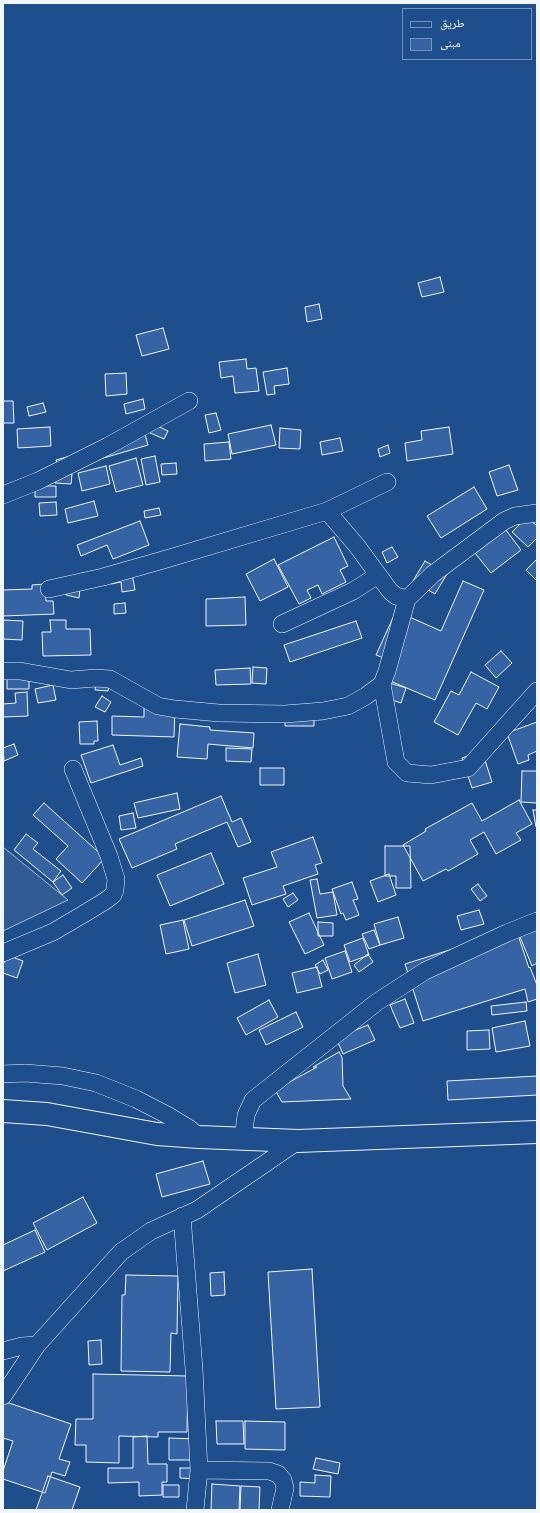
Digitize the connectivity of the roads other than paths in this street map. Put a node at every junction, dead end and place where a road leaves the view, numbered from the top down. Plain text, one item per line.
1 (189, 401) dead end
2 (387, 482) dead end
3 (3, 495) edge
4 (327, 510) junction
5 (537, 514) edge
6 (378, 575) junction
7 (49, 589) dead end
8 (407, 599) junction
9 (282, 624) dead end
10 (3, 672) edge
11 (382, 684) junction
12 (537, 691) edge
13 (73, 769) dead end
14 (537, 921) edge
15 (3, 953) edge
16 (3, 1074) edge
17 (3, 1111) edge
18 (537, 1132) edge
19 (199, 1137) junction
20 (243, 1138) junction
21 (298, 1141) junction
22 (182, 1216) junction
23 (37, 1345) junction
24 (3, 1351) edge
25 (3, 1396) edge
26 (199, 1470) junction
27 (195, 1510) edge
28 (280, 1510) edge

1 - 3 street
2 - 4 street
4 - 6 street
4 - 7 street
5 - 8 street
6 - 8 street
6 - 9 street
8 - 11 street
10 - 11 street
11 - 12 street
13 - 15 street
14 - 20 street
16 - 19 street
17 - 19 main road
18 - 21 main road
19 - 20 main road
20 - 21 main road
21 - 22 street
22 - 23 street
22 - 26 street
23 - 24 street
23 - 25 street
26 - 27 street
26 - 28 street

